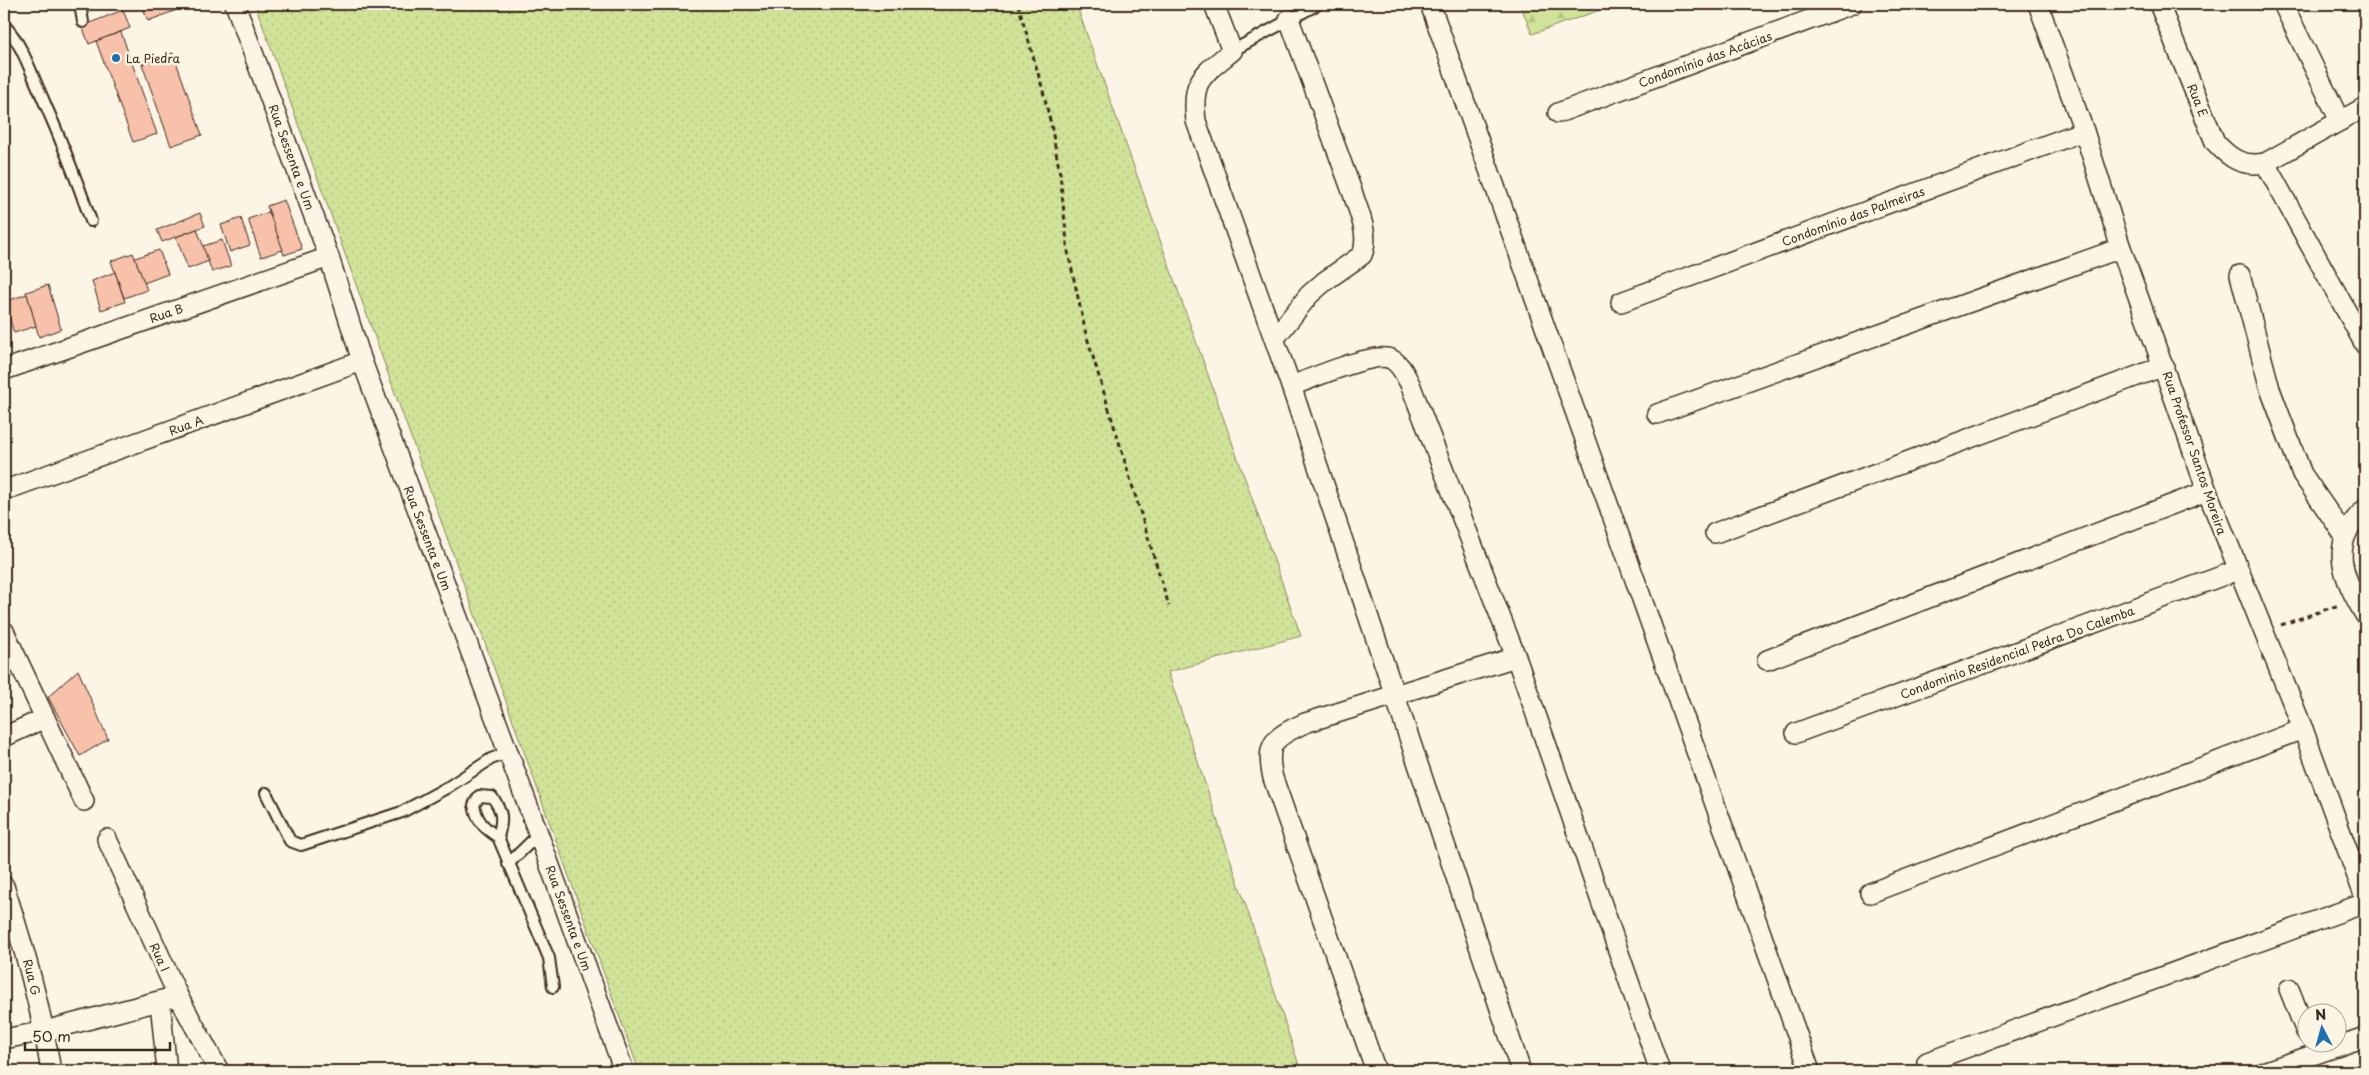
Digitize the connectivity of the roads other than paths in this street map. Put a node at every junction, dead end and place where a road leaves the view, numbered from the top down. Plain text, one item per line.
1 (80, 4) edge
2 (234, 4) edge
3 (1214, 4) edge
4 (1318, 4) edge
5 (1430, 4) edge
6 (1852, 4) edge
7 (2038, 4) edge
8 (2159, 4) edge
9 (2283, 4) edge
10 (1289, 19) junction
11 (83, 22) dead end
12 (4, 25) edge
13 (1232, 51) junction
14 (2365, 108) edge
15 (1558, 113) dead end
16 (2340, 121) junction
17 (2084, 131) junction
18 (2265, 163) junction
19 (91, 221) dead end
20 (2122, 248) junction
21 (329, 257) junction
22 (2240, 275) dead end
23 (1621, 302) dead end
24 (1275, 338) junction
25 (2365, 345) edge
26 (362, 361) junction
27 (2164, 366) junction
28 (4, 370) edge
29 (1291, 386) junction
30 (1657, 414) dead end
31 (11, 488) dead end
32 (2207, 490) junction
33 (2365, 509) edge
34 (1715, 533) dead end
35 (2344, 535) junction
36 (2238, 570) junction
37 (2365, 615) edge
38 (4, 631) edge
39 (1516, 657) junction
40 (1767, 660) dead end
41 (1395, 694) junction
42 (45, 718) junction
43 (2303, 729) junction
44 (1796, 733) dead end
45 (4, 737) edge
46 (509, 752) junction
47 (266, 793) dead end
48 (84, 801) dead end
49 (539, 834) junction
50 (498, 837) dead end
51 (107, 840) dead end
52 (508, 864) junction
53 (4, 886) edge
54 (1870, 893) dead end
55 (2365, 898) edge
56 (2365, 903) edge
57 (553, 987) dead end
58 (2289, 989) dead end
59 (178, 996) junction
60 (160, 1002) junction
61 (2296, 1007) edge
62 (45, 1031) junction
63 (2365, 1037) edge
64 (4, 1040) edge
65 (2317, 1056) edge
66 (1927, 1062) dead end
67 (51, 1071) edge
68 (167, 1071) edge
69 (219, 1071) edge
70 (624, 1071) edge
71 (1376, 1071) edge
72 (1521, 1071) edge
73 (1660, 1071) edge
74 (1810, 1071) edge
75 (2266, 1071) edge

1 - 11 lane
2 - 21 street, Rua Sessenta e Um
3 - 13 street
4 - 10 lane
5 - 74 street
6 - 15 street, Condomínio das Acácias
7 - 17 street, Rua Professor Santos Moreira
8 - 18 street, Rua E
9 - 16 street
10 - 13 lane
10 - 24 street
12 - 19 lane
13 - 24 street
14 - 16 street
16 - 18 street
17 - 20 street, Rua Professor Santos Moreira
17 - 23 street, Condomínio das Palmeiras
18 - 25 street
20 - 27 street, Rua Professor Santos Moreira
20 - 30 street
21 - 26 street, Rua Sessenta e Um
21 - 28 street, Rua B
22 - 35 street
24 - 29 street
26 - 31 street, Rua A
26 - 46 street, Rua Sessenta e Um
27 - 32 street, Rua Professor Santos Moreira
27 - 34 street
29 - 39 street
29 - 41 street
32 - 36 street, Rua Professor Santos Moreira
32 - 40 street
33 - 35 street
35 - 37 street
36 - 43 street, Rua Professor Santos Moreira
36 - 44 street, Condominio Residencial Pedra Do Calemba
38 - 42 street
39 - 41 street
39 - 73 street
41 - 71 street
41 - 72 street
42 - 45 street
42 - 48 street
43 - 54 street
43 - 55 street, Rua Professor Santos Moreira
46 - 47 lane
46 - 49 street, Rua Sessenta e Um
49 - 52 lane
49 - 70 street, Rua Sessenta e Um
50 - 52 lane
51 - 59 street, Rua I
52 - 57 lane
53 - 62 street, Rua G
56 - 66 street
58 - 61 street
59 - 60 street
59 - 69 street, Rua I
60 - 62 street
60 - 68 street
62 - 64 street
62 - 67 street, Rua G
63 - 65 street
65 - 75 street

